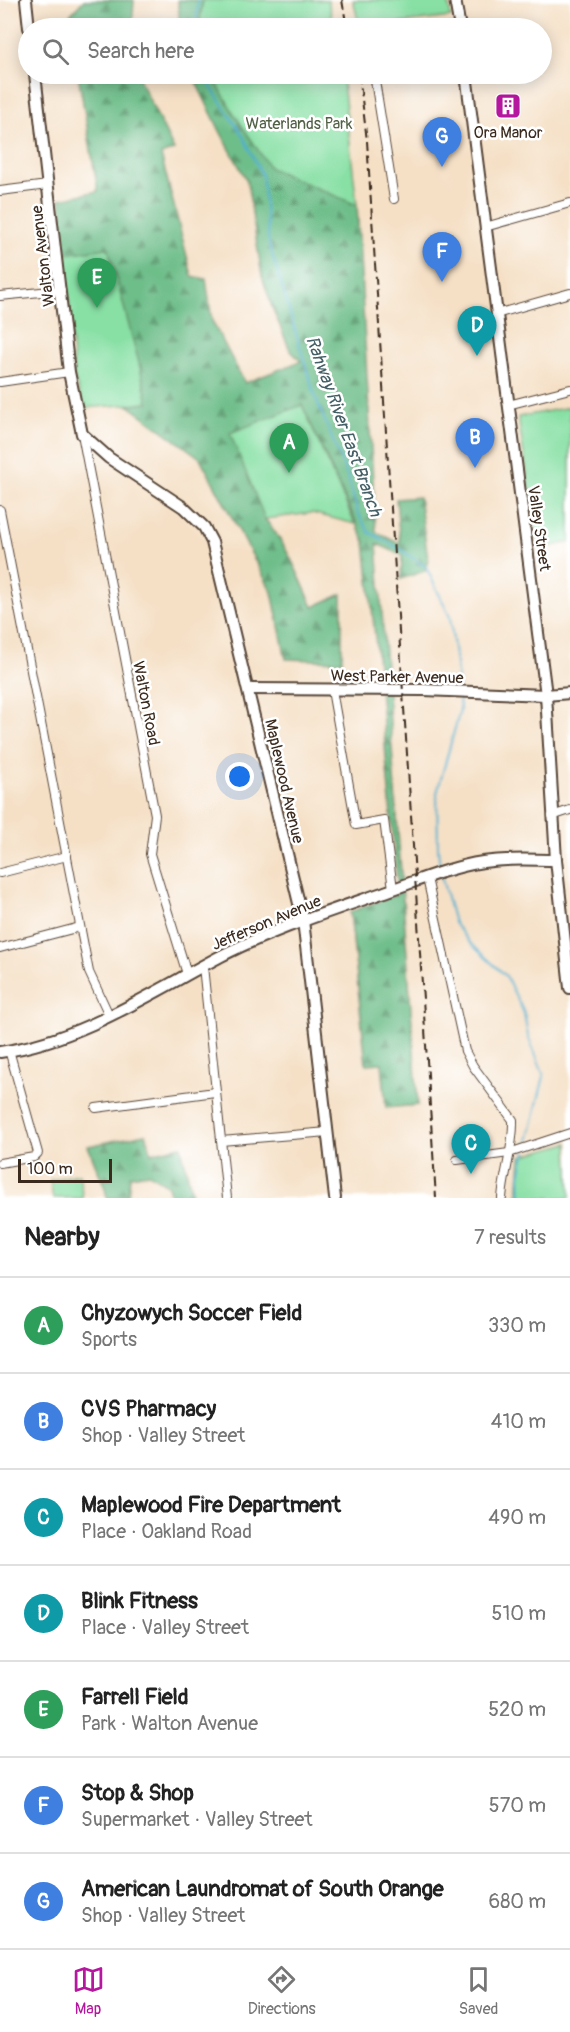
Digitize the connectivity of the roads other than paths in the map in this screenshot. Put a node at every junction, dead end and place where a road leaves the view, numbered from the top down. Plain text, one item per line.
1 (26, 0) edge
2 (455, 0) edge
3 (28, 18) edge
4 (458, 18) edge
5 (36, 84) edge
6 (376, 84) edge
7 (467, 84) edge
8 (48, 185) junction
9 (0, 191) edge
10 (394, 199) dead end
11 (570, 203) edge
12 (485, 227) junction
13 (61, 290) junction
14 (570, 293) edge
15 (0, 296) edge
16 (496, 314) junction
17 (69, 372) junction
18 (0, 382) edge
19 (570, 388) edge
20 (508, 405) junction
21 (82, 434) junction
22 (0, 510) edge
23 (2, 537) edge
24 (248, 689) junction
25 (333, 690) junction
26 (570, 693) edge
27 (546, 695) junction
28 (570, 810) edge
29 (552, 816) junction
30 (67, 856) junction
31 (556, 860) junction
32 (0, 873) edge
33 (437, 875) junction
34 (393, 889) junction
35 (303, 920) junction
36 (566, 920) edge
37 (81, 927) junction
38 (0, 948) edge
39 (203, 966) junction
40 (187, 974) junction
41 (570, 988) edge
42 (109, 1015) junction
43 (5, 1051) edge
44 (215, 1092) junction
45 (96, 1108) dead end
46 (328, 1132) junction
47 (570, 1133) edge
48 (221, 1141) junction
49 (509, 1153) junction
50 (457, 1160) dead end
51 (0, 1163) edge
52 (227, 1198) edge
53 (335, 1198) edge
54 (502, 1198) edge

1 - 3 street
2 - 4 street
5 - 8 street, Walton Avenue
6 - 10 street
7 - 12 street, Valley Street
8 - 9 street
8 - 13 street, Walton Avenue
11 - 12 street
12 - 16 street, Valley Street
13 - 15 street
13 - 17 street, Walton Avenue
14 - 16 street
16 - 20 street, Valley Street
17 - 18 street
17 - 21 street, Walton Avenue
19 - 20 street
20 - 27 street, Valley Street
21 - 24 street, Maplewood Avenue
21 - 40 street, Walton Road
22 - 23 street
23 - 30 street
24 - 25 street, West Parker Avenue
24 - 35 street, Maplewood Avenue
25 - 27 street, West Parker Avenue
25 - 34 street
26 - 27 street, West Parker Avenue
27 - 29 street, Valley Street
28 - 29 street
29 - 31 street, Valley Street
30 - 32 street
30 - 37 street
31 - 33 street, Jefferson Avenue
31 - 36 street, Valley Street
33 - 34 street, Jefferson Avenue
33 - 49 street
34 - 35 street, Jefferson Avenue
35 - 39 street, Jefferson Avenue
35 - 46 street, Maplewood Avenue
36 - 41 street, Valley Street
37 - 38 street
37 - 42 street
39 - 40 street, Jefferson Avenue
39 - 44 street
40 - 42 street, Jefferson Avenue
42 - 43 street, Jefferson Avenue
43 - 51 street
44 - 45 street
44 - 48 street
46 - 48 street
46 - 53 street, Maplewood Avenue
47 - 49 street
48 - 52 street
49 - 50 street
49 - 54 street

